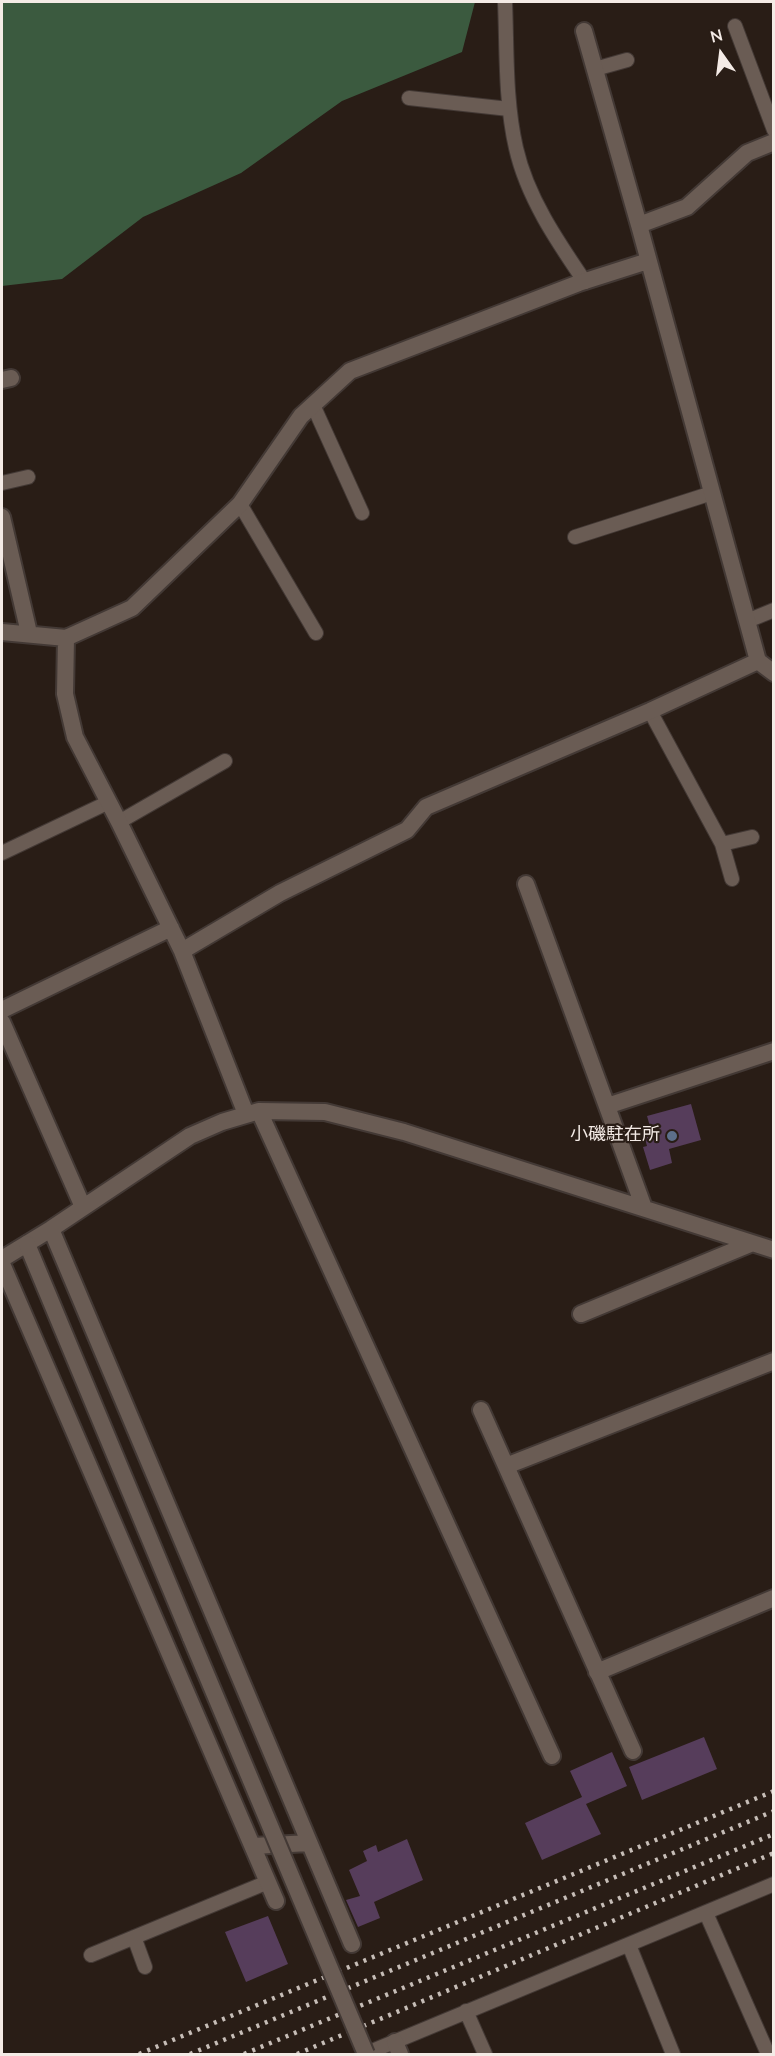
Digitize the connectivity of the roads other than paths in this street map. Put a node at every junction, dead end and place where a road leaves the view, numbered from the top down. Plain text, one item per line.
1 (505, 2) edge
2 (735, 26) dead end
3 (584, 31) dead end
4 (627, 60) dead end
5 (595, 69) junction
6 (410, 98) dead end
7 (509, 109) junction
8 (774, 130) edge
9 (774, 142) edge
10 (639, 225) junction
11 (648, 261) junction
12 (585, 282) junction
13 (314, 405) junction
14 (28, 477) dead end
15 (2, 483) edge
16 (712, 493) junction
17 (240, 504) junction
18 (362, 513) dead end
19 (2, 517) edge
20 (575, 537) dead end
21 (774, 610) edge
22 (747, 621) junction
23 (2, 632) edge
24 (29, 633) junction
25 (316, 633) dead end
26 (66, 638) junction
27 (758, 661) junction
28 (774, 673) edge
29 (650, 711) junction
30 (225, 761) dead end
31 (109, 802) junction
32 (119, 822) junction
33 (752, 837) dead end
34 (722, 844) junction
35 (2, 852) edge
36 (732, 879) dead end
37 (526, 884) dead end
38 (171, 928) junction
39 (182, 951) junction
40 (2, 1010) edge
41 (2, 1022) edge
42 (774, 1051) edge
43 (607, 1106) junction
44 (253, 1112) junction
45 (83, 1207) junction
46 (644, 1208) junction
47 (51, 1229) junction
48 (27, 1244) junction
49 (750, 1244) junction
50 (774, 1250) edge
51 (2, 1259) edge
52 (2, 1264) edge
53 (581, 1314) dead end
54 (774, 1361) edge
55 (481, 1410) dead end
56 (506, 1466) junction
57 (774, 1598) edge
58 (597, 1672) junction
59 (633, 1750) dead end
60 (552, 1756) dead end
61 (309, 1843) junction
62 (253, 1846) junction
63 (268, 1882) junction
64 (774, 1884) edge
65 (276, 1901) dead end
66 (706, 1913) junction
67 (134, 1937) junction
68 (352, 1944) dead end
69 (629, 1945) junction
70 (91, 1955) dead end
71 (145, 1967) dead end
72 (466, 2011) junction
73 (398, 2048) edge
74 (366, 2055) edge
75 (485, 2055) edge
76 (673, 2055) edge
77 (768, 2055) edge

1 - 7 lane
2 - 8 lane
3 - 5 street
4 - 5 lane
5 - 10 street
6 - 7 lane
7 - 12 lane
9 - 10 street
10 - 11 street
11 - 12 street
11 - 16 street
12 - 13 street
13 - 17 street
13 - 18 lane
14 - 15 lane
16 - 20 lane
16 - 22 street
17 - 25 lane
17 - 26 street
19 - 24 street
21 - 22 lane
22 - 27 street
23 - 24 street
24 - 26 street
26 - 31 street
27 - 28 street
27 - 29 street
29 - 34 lane
29 - 39 street
30 - 32 lane
31 - 32 street
31 - 35 lane
32 - 38 street
33 - 34 lane
34 - 36 lane
37 - 43 street
38 - 39 street
38 - 40 street
39 - 44 street
41 - 45 street
42 - 43 street
43 - 46 street
44 - 45 street
44 - 46 street
44 - 60 street
45 - 47 street
46 - 49 street
47 - 48 street
47 - 61 street
48 - 51 street
48 - 74 street, bridge
49 - 50 street
49 - 53 street
52 - 62 street
54 - 56 street
55 - 56 street
56 - 58 street
57 - 58 street
58 - 59 street
61 - 62 street
61 - 68 street
62 - 63 street
63 - 65 street
63 - 67 lane
64 - 66 lane
66 - 69 lane
66 - 77 lane
67 - 70 lane
67 - 71 lane
69 - 72 lane
69 - 76 lane
72 - 73 lane
72 - 75 lane
73 - 74 lane

